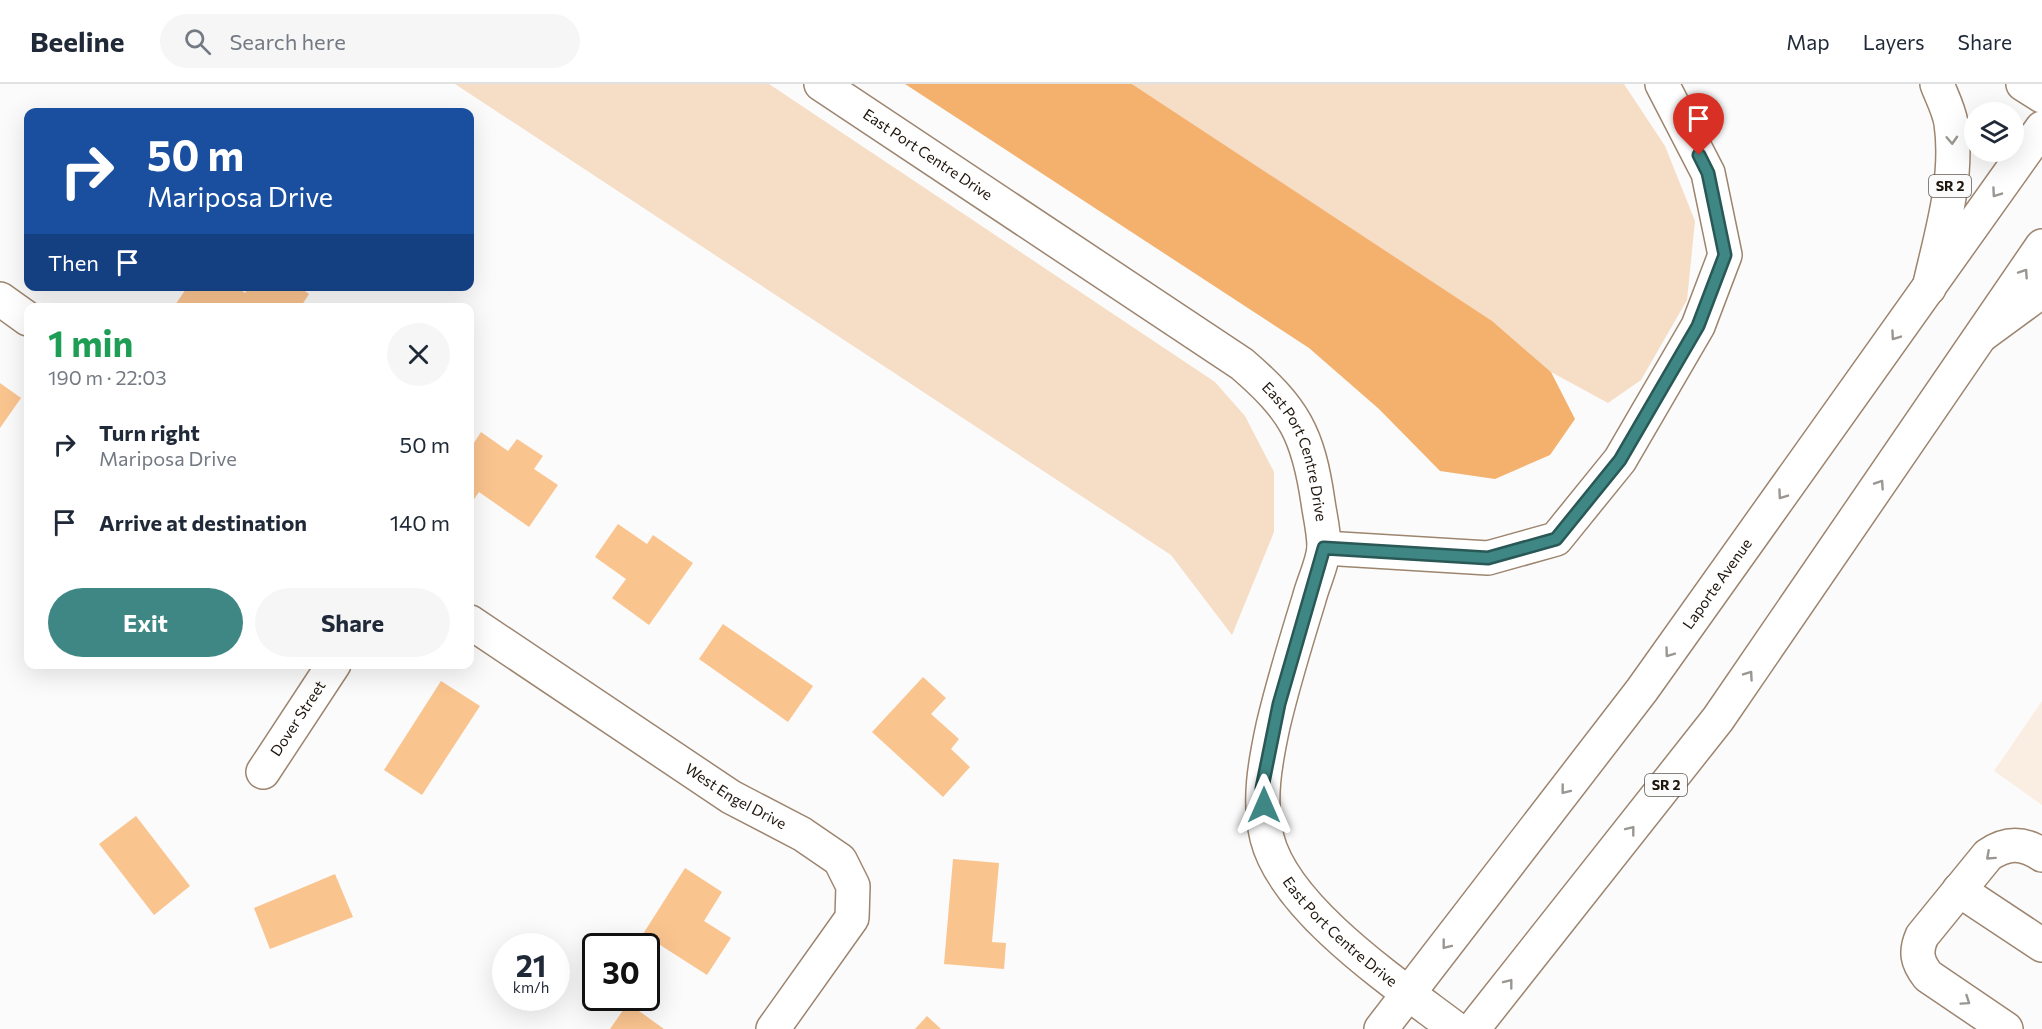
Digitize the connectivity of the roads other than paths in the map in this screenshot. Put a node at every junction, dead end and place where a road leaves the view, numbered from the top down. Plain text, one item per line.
1 (821, 84) edge
2 (1662, 84) edge
3 (1937, 84) edge
4 (2023, 84) edge
5 (2042, 96) edge
6 (2042, 128) edge
7 (2042, 246) edge
8 (1929, 288) junction
9 (2042, 291) edge
10 (0, 299) edge
11 (24, 315) edge
12 (1982, 335) junction
13 (1324, 548) junction
14 (474, 625) edge
15 (331, 669) edge
16 (263, 772) dead end
17 (2042, 855) edge
18 (1959, 890) junction
19 (2042, 945) edge
20 (1408, 993) junction
21 (773, 1029) edge
22 (1381, 1029) edge
23 (1456, 1029) edge
24 (1473, 1029) edge
25 (2006, 1029) edge

1 - 13 main road, East Port Centre Drive
2 - 13 main road
3 -> 8 main road, SR 2
4 - 5 main road
6 -> 8 main road, Laporte Avenue
12 -> 7 main road, SR 2
8 -> 20 main road, Laporte Avenue / SR 2
9 - 12 main road
10 - 11 main road
24 -> 12 main road, SR 2
13 - 20 main road, East Port Centre Drive
14 - 21 main road, West Engel Drive
15 - 16 main road, Dover Street
17 -> 18 main road
18 - 19 main road
18 -> 25 main road
20 - 22 main road, Laporte Avenue / SR 2
20 - 23 main road, East Port Centre Drive

